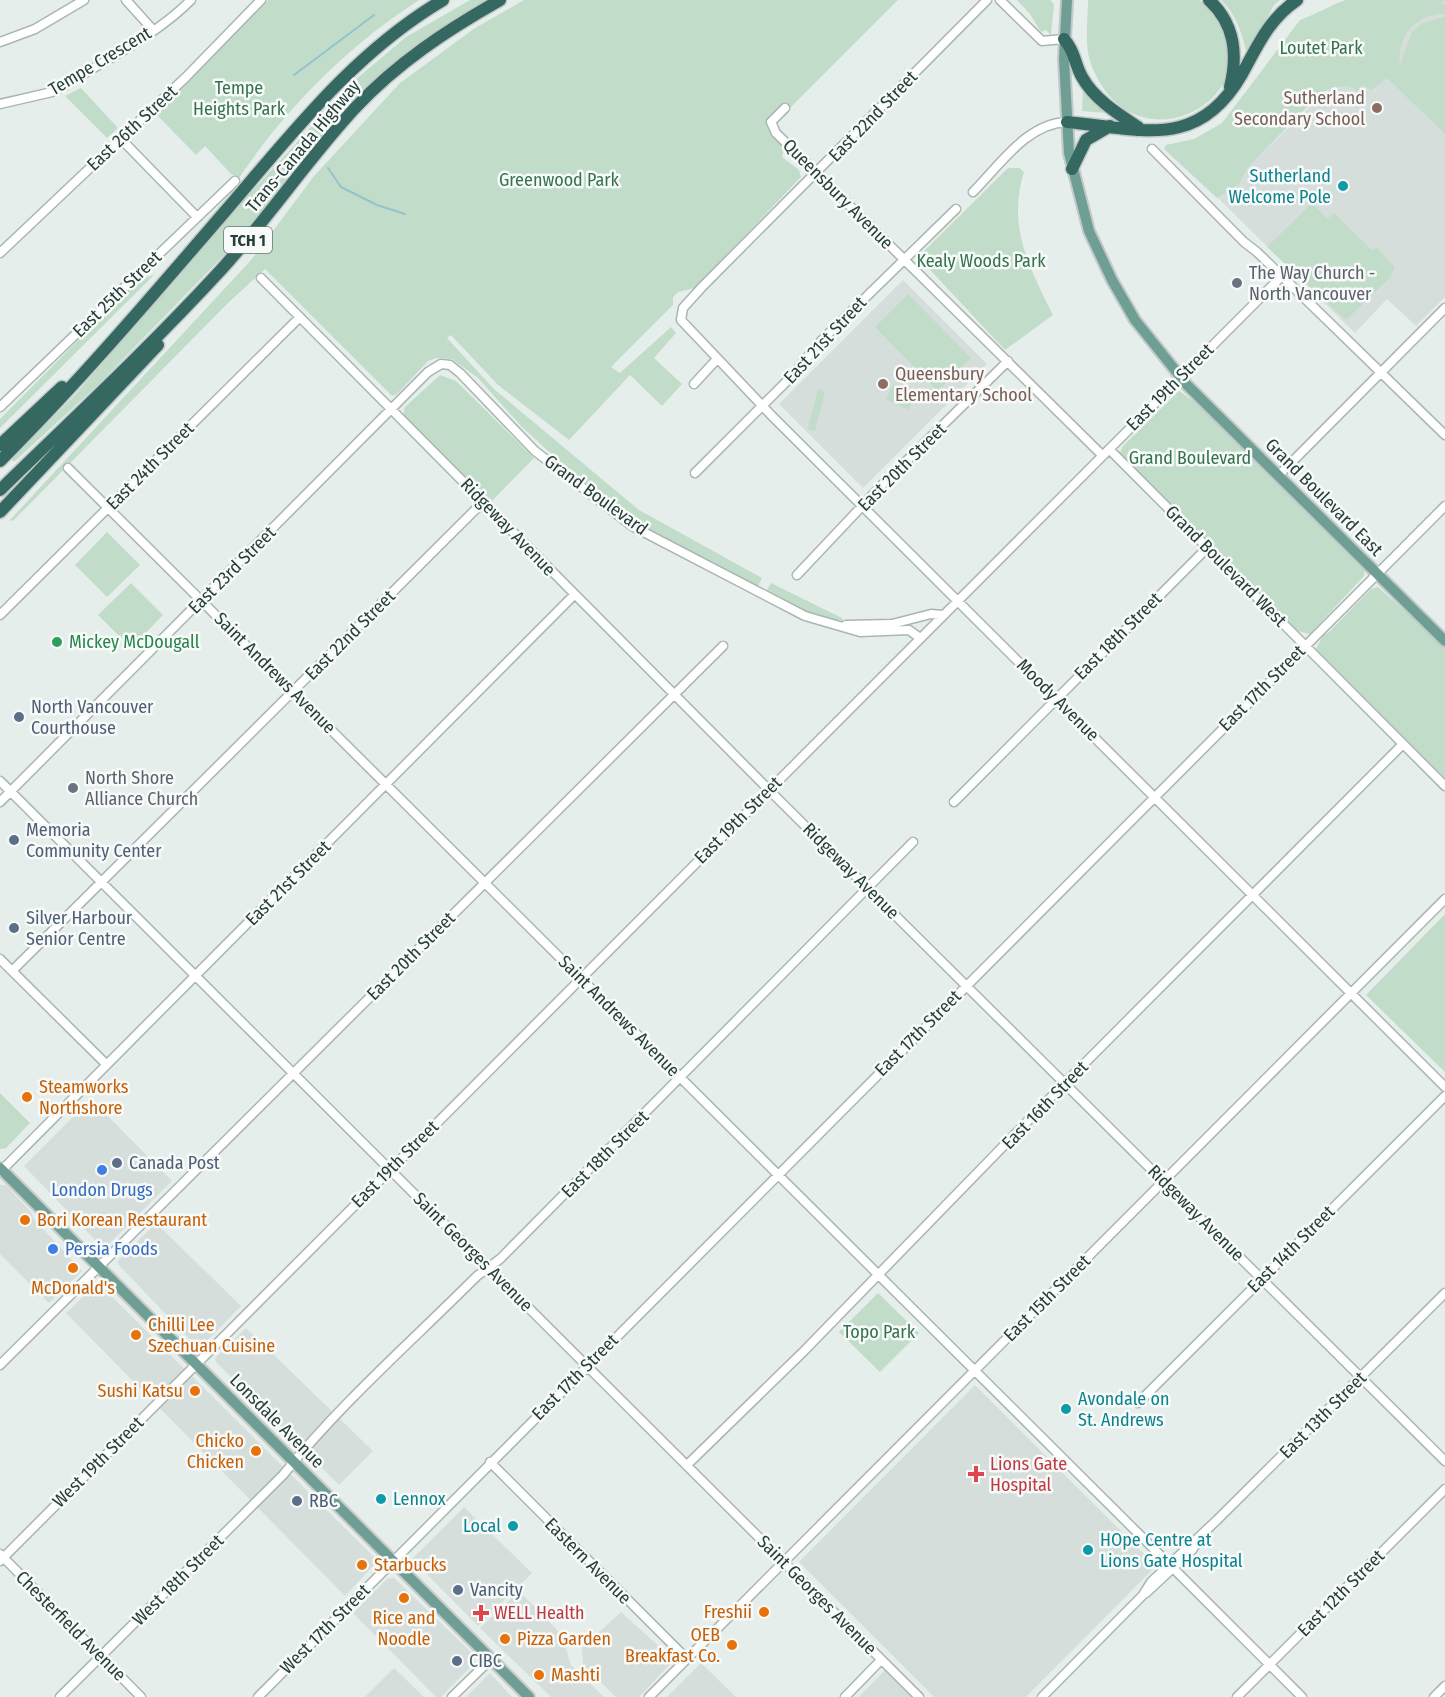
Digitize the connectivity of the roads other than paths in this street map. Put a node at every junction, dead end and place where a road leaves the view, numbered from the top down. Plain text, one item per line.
1 (84, 0) edge
2 (126, 0) edge
3 (190, 0) edge
4 (261, 0) edge
5 (443, 0) edge
6 (500, 0) edge
7 (987, 0) edge
8 (1000, 0) edge
9 (1209, 0) edge
10 (1296, 0) edge
11 (1066, 1) edge
12 (153, 30) junction
13 (1064, 39) junction
14 (0, 42) edge
15 (1228, 92) junction
16 (0, 104) edge
17 (785, 108) dead end
18 (1067, 122) junction
19 (1110, 126) junction
20 (1142, 129) junction
21 (121, 139) junction
22 (1152, 149) dead end
23 (1072, 169) junction
24 (817, 174) junction
25 (235, 181) dead end
26 (973, 192) dead end
27 (956, 209) dead end
28 (198, 217) junction
29 (239, 250) junction
30 (0, 253) edge
31 (903, 260) junction
32 (1281, 277) junction
33 (261, 278) dead end
34 (683, 308) joint
35 (1445, 308) edge
36 (300, 317) junction
37 (132, 319) junction
38 (717, 359) junction
39 (1008, 361) junction
40 (441, 364) joint
41 (1381, 372) junction
42 (1181, 376) junction
43 (694, 384) dead end
44 (2, 401) edge
45 (762, 406) junction
46 (391, 410) junction
47 (1445, 435) edge
48 (0, 445) edge
49 (1105, 452) junction
50 (0, 462) edge
51 (68, 468) dead end
52 (694, 473) dead end
53 (1278, 476) junction
54 (0, 490) edge
55 (483, 503) junction
56 (862, 506) junction
57 (1445, 506) edge
58 (109, 507) junction
59 (0, 512) edge
60 (1208, 547) junction
61 (1377, 573) junction
62 (797, 575) dead end
63 (574, 595) junction
64 (202, 600) junction
65 (957, 600) junction
66 (0, 615) edge
67 (943, 615) junction
68 (840, 626) junction
69 (920, 638) junction
70 (1445, 641) edge
71 (1305, 645) junction
72 (723, 646) dead end
73 (294, 692) junction
74 (673, 694) junction
75 (1057, 698) junction
76 (1403, 744) junction
77 (0, 781) edge
78 (387, 784) junction
79 (1445, 786) edge
80 (768, 789) junction
81 (10, 792) junction
82 (1154, 796) junction
83 (0, 802) edge
84 (954, 802) dead end
85 (913, 842) dead end
86 (102, 882) junction
87 (485, 882) junction
88 (868, 887) junction
89 (1253, 895) junction
90 (1445, 899) edge
91 (0, 959) edge
92 (13, 970) junction
93 (195, 976) junction
94 (581, 978) junction
95 (966, 985) junction
96 (1351, 993) junction
97 (106, 1064) junction
98 (294, 1073) junction
99 (680, 1077) junction
100 (1065, 1083) junction
101 (1445, 1087) edge
102 (1445, 1096) edge
103 (389, 1169) junction
104 (1, 1170) edge
105 (778, 1174) junction
106 (1164, 1181) junction
107 (100, 1267) junction
108 (488, 1267) junction
109 (879, 1275) junction
110 (1262, 1278) junction
111 (1445, 1293) edge
112 (196, 1364) junction
113 (0, 1365) edge
114 (586, 1366) junction
115 (974, 1370) junction
116 (1361, 1377) junction
117 (1138, 1403) dead end
118 (1445, 1461) edge
119 (294, 1462) junction
120 (490, 1462) junction
121 (687, 1465) junction
122 (1445, 1489) edge
123 (1, 1557) edge
124 (393, 1560) junction
125 (784, 1562) junction
126 (1172, 1566) junction
127 (101, 1657) junction
128 (491, 1659) junction
129 (687, 1659) junction
130 (881, 1660) junction
131 (1270, 1665) junction
132 (1445, 1686) edge
133 (60, 1697) edge
134 (141, 1697) edge
135 (258, 1697) edge
136 (452, 1697) edge
137 (530, 1697) edge
138 (649, 1697) edge
139 (845, 1697) edge
140 (919, 1697) edge
141 (1042, 1697) edge
142 (1237, 1697) edge
143 (1302, 1697) edge
144 (1434, 1697) edge

1 - 14 street
2 - 12 street
3 - 12 street, Tempe Crescent
4 - 21 street, East 26th Street
5 - 37 highway, Trans-Canada Highway / TCH 1
6 - 29 highway, Trans-Canada Highway / TCH 1
7 - 24 street, East 22nd Street
8 - 13 street
9 - 15 highway
10 - 15 highway
11 - 13 main road, Grand Boulevard East
12 - 16 street, Tempe Crescent
13 - 18 main road, Grand Boulevard East
13 - 20 highway
15 - 20 highway
17 - 24 street, Queensbury Avenue
18 - 19 highway
18 - 23 main road, Grand Boulevard East
18 - 26 street
19 - 20 highway
19 - 23 highway
21 - 28 street
21 - 30 street, East 26th Street
22 - 32 street
23 - 42 main road, Grand Boulevard East
24 - 31 street, Queensbury Avenue
24 - 34 street, East 22nd Street
25 - 28 street, East 25th Street
27 - 31 street, East 21st Street
28 - 44 street, East 25th Street
29 - 54 highway, Trans-Canada Highway / TCH 1
29 - 59 highway
31 - 39 street, Queensbury Avenue
31 - 45 street, East 21st Street
32 - 41 street
32 - 42 street, East 19th Street
33 - 36 street, Ridgeway Avenue
34 - 38 street, Moody Avenue
35 - 41 street
36 - 46 street, Ridgeway Avenue
36 - 58 street, East 24th Street
37 - 48 highway
37 - 50 highway, Trans-Canada Highway / TCH 1
38 - 43 street
38 - 45 street, Moody Avenue
39 - 49 street, Queensbury Avenue
39 - 56 street, East 20th Street
40 - 46 street, East 23rd Street
40 - 68 street, Grand Boulevard
41 - 47 street
41 - 53 street
42 - 49 street, East 19th Street
42 - 53 main road, Grand Boulevard East
45 - 52 street, East 21st Street
45 - 56 street, Moody Avenue
46 - 55 street, Ridgeway Avenue
46 - 64 street, East 23rd Street
49 - 60 street, Grand Boulevard West
49 - 65 street, East 19th Street
51 - 58 street, Saint Andrews Avenue
53 - 61 main road, Grand Boulevard East
55 - 63 street, Ridgeway Avenue
55 - 73 street, East 22nd Street
56 - 62 street, East 20th Street
56 - 65 street, Moody Avenue
57 - 61 street, East 17th Street
58 - 64 street, Saint Andrews Avenue
58 - 66 street, East 24th Street
60 - 71 street, Grand Boulevard West
60 - 75 street, East 18th Street
61 - 70 main road, Grand Boulevard East
61 - 71 street, East 17th Street
63 - 74 street, Ridgeway Avenue
63 - 78 street, East 21st Street
64 - 73 street, Saint Andrews Avenue
64 - 81 street, East 23rd Street
65 - 67 street, East 19th Street
65 - 75 street, Moody Avenue
67 - 68 street, Grand Boulevard
67 - 69 street, East 19th Street
68 - 69 street, Grand Boulevard
69 - 80 street, East 19th Street
71 - 76 street, Grand Boulevard West
71 - 82 street, East 17th Street
72 - 74 street, East 20th Street
73 - 78 street, Saint Andrews Avenue
73 - 86 street, East 22nd Street
74 - 80 street, Ridgeway Avenue
74 - 87 street, East 20th Street
75 - 82 street, Moody Avenue
75 - 84 street, East 18th Street
76 - 79 street, Grand Boulevard West
76 - 89 street, East 16th Street
77 - 81 street, Saint Georges Avenue
78 - 87 street, Saint Andrews Avenue
78 - 93 street, East 21st Street
80 - 88 street, Ridgeway Avenue
80 - 94 street, East 19th Street
81 - 83 street, East 23rd Street
81 - 86 street, Saint Georges Avenue
82 - 89 street, Moody Avenue
82 - 95 street, East 17th Street
85 - 88 street, East 18th Street
86 - 92 street, East 22nd Street
86 - 93 street, Saint Georges Avenue
87 - 94 street, Saint Andrews Avenue
87 - 98 street, East 20th Street
88 - 95 street, Ridgeway Avenue
88 - 99 street, East 18th Street
89 - 96 street, Moody Avenue
89 - 100 street, East 16th Street
90 - 96 street, East 15th Street
91 - 92 street
92 - 97 street
93 - 97 street, East 21st Street
93 - 98 street, Saint Georges Avenue
94 - 99 street, Saint Andrews Avenue
94 - 103 street, East 19th Street
95 - 100 street, Ridgeway Avenue
95 - 105 street, East 17th Street
96 - 101 street, Moody Avenue
96 - 106 street, East 15th Street
97 - 104 street, East 21st Street
98 - 103 street, Saint Georges Avenue
98 - 107 street, East 20th Street
99 - 105 street, Saint Andrews Avenue
99 - 108 street, East 18th Street
100 - 106 street, Ridgeway Avenue
100 - 109 street, East 16th Street
102 - 110 street, East 14th Street
103 - 108 street, Saint Georges Avenue
103 - 112 street, East 19th Street
104 - 107 main road, Lonsdale Avenue
105 - 109 street, Saint Andrews Avenue
105 - 114 street, East 17th Street
106 - 110 street, Ridgeway Avenue
106 - 115 street, East 15th Street
107 - 112 main road, Lonsdale Avenue
107 - 113 street, East 20th Street
108 - 114 street, Saint Georges Avenue
108 - 119 street, East 18th Street
109 - 115 street, Saint Andrews Avenue
109 - 121 street, East 16th Street
110 - 116 street, Ridgeway Avenue
110 - 117 street, East 14th Street
111 - 116 street, East 13th Street
112 - 119 main road, Lonsdale Avenue
112 - 123 street, West 19th Street
114 - 120 street, East 17th Street
114 - 121 street, Saint Georges Avenue
115 - 125 street, East 15th Street
115 - 126 street, Saint Andrews Avenue
116 - 118 street, Ridgeway Avenue
116 - 126 street, East 13th Street
119 - 124 main road, Lonsdale Avenue
119 - 127 street, West 18th Street
120 - 124 street, East 17th Street
120 - 129 street, Eastern Avenue
121 - 125 street, Saint Georges Avenue
122 - 131 street, East 12th Street
123 - 127 street, Chesterfield Avenue
124 - 128 main road, Lonsdale Avenue
124 - 135 street, West 17th Street
125 - 129 street, East 15th Street
125 - 130 street, Saint Georges Avenue
126 - 131 street, Saint Andrews Avenue
126 - 141 street, East 13th Street
127 - 133 street, West 18th Street
127 - 134 street, Chesterfield Avenue
128 - 136 street
128 - 137 main road, Lonsdale Avenue
129 - 138 street, East 15th Street
130 - 139 street
130 - 140 street, Saint Georges Avenue
131 - 142 street, East 12th Street
131 - 143 street, Saint Andrews Avenue
132 - 144 street

